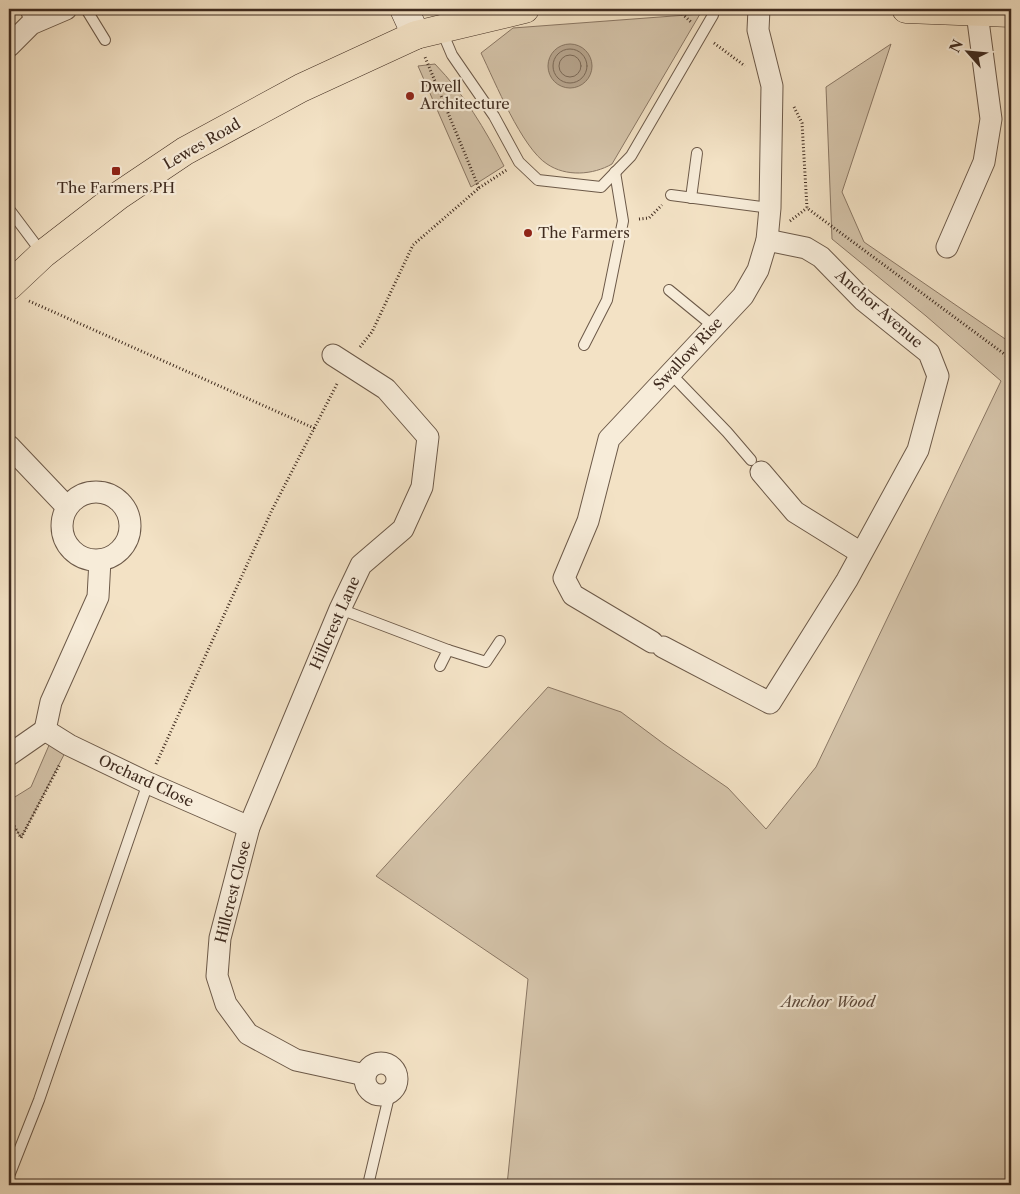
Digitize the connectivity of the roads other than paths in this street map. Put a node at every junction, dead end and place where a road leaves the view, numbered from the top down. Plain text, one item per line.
1 (66, 9) edge
2 (86, 9) edge
3 (404, 9) edge
4 (519, 9) edge
5 (714, 9) edge
6 (759, 9) edge
7 (906, 9) edge
8 (977, 13) junction
9 (1011, 13) edge
10 (28, 17) edge
11 (428, 32) junction
12 (104, 40) dead end
13 (9, 46) edge
14 (697, 153) dead end
15 (615, 172) junction
16 (671, 195) road end
17 (690, 198) junction
18 (770, 208) junction
19 (9, 209) edge
20 (767, 240) junction
21 (947, 247) dead end
22 (43, 254) junction
23 (668, 290) dead end
24 (18, 293) edge
25 (713, 326) junction
26 (584, 345) dead end
27 (340, 359) road end
28 (670, 373) junction
29 (9, 446) edge
30 (756, 466) joint
31 (67, 507) junction
32 (861, 552) junction
33 (100, 560) junction
34 (340, 609) junction
35 (500, 641) dead end
36 (657, 645) joint
37 (448, 650) junction
38 (440, 666) dead end
39 (45, 730) junction
40 (9, 755) edge
41 (148, 783) junction
42 (249, 828) junction
43 (390, 1092) joint
44 (9, 1176) edge
45 (368, 1185) edge

1 - 10 street
2 - 12 lane
3 - 11 street
4 - 11 highway, Lewes Road
5 - 15 lane
6 - 18 street, Swallow Rise
7 - 8 highway
8 - 9 highway
8 - 21 street
10 - 13 street
11 - 15 lane
11 - 22 highway, Lewes Road
14 - 17 lane
15 - 26 lane
16 - 17 lane
17 - 18 lane
18 - 20 street, Swallow Rise
19 - 22 lane
20 - 25 street, Swallow Rise
20 - 32 street, Anchor Avenue
22 - 24 highway, Lewes Road
23 - 25 lane
25 - 28 street, Swallow Rise
27 - 34 street, Hillcrest Lane
28 - 30 lane
28 - 36 street, Swallow Rise
29 - 31 street
30 - 32 street
31 - 33 street
31 - 33 street
32 - 36 street, Anchor Avenue
33 - 39 street
34 - 37 lane
34 - 42 street, Hillcrest Lane
35 - 37 lane
37 - 38 lane
39 - 40 street
39 - 41 street, Orchard Close
41 - 42 street, Orchard Close
41 - 44 lane
42 - 43 street, Hillcrest Close
43 - 45 lane, Hillcrest Close

